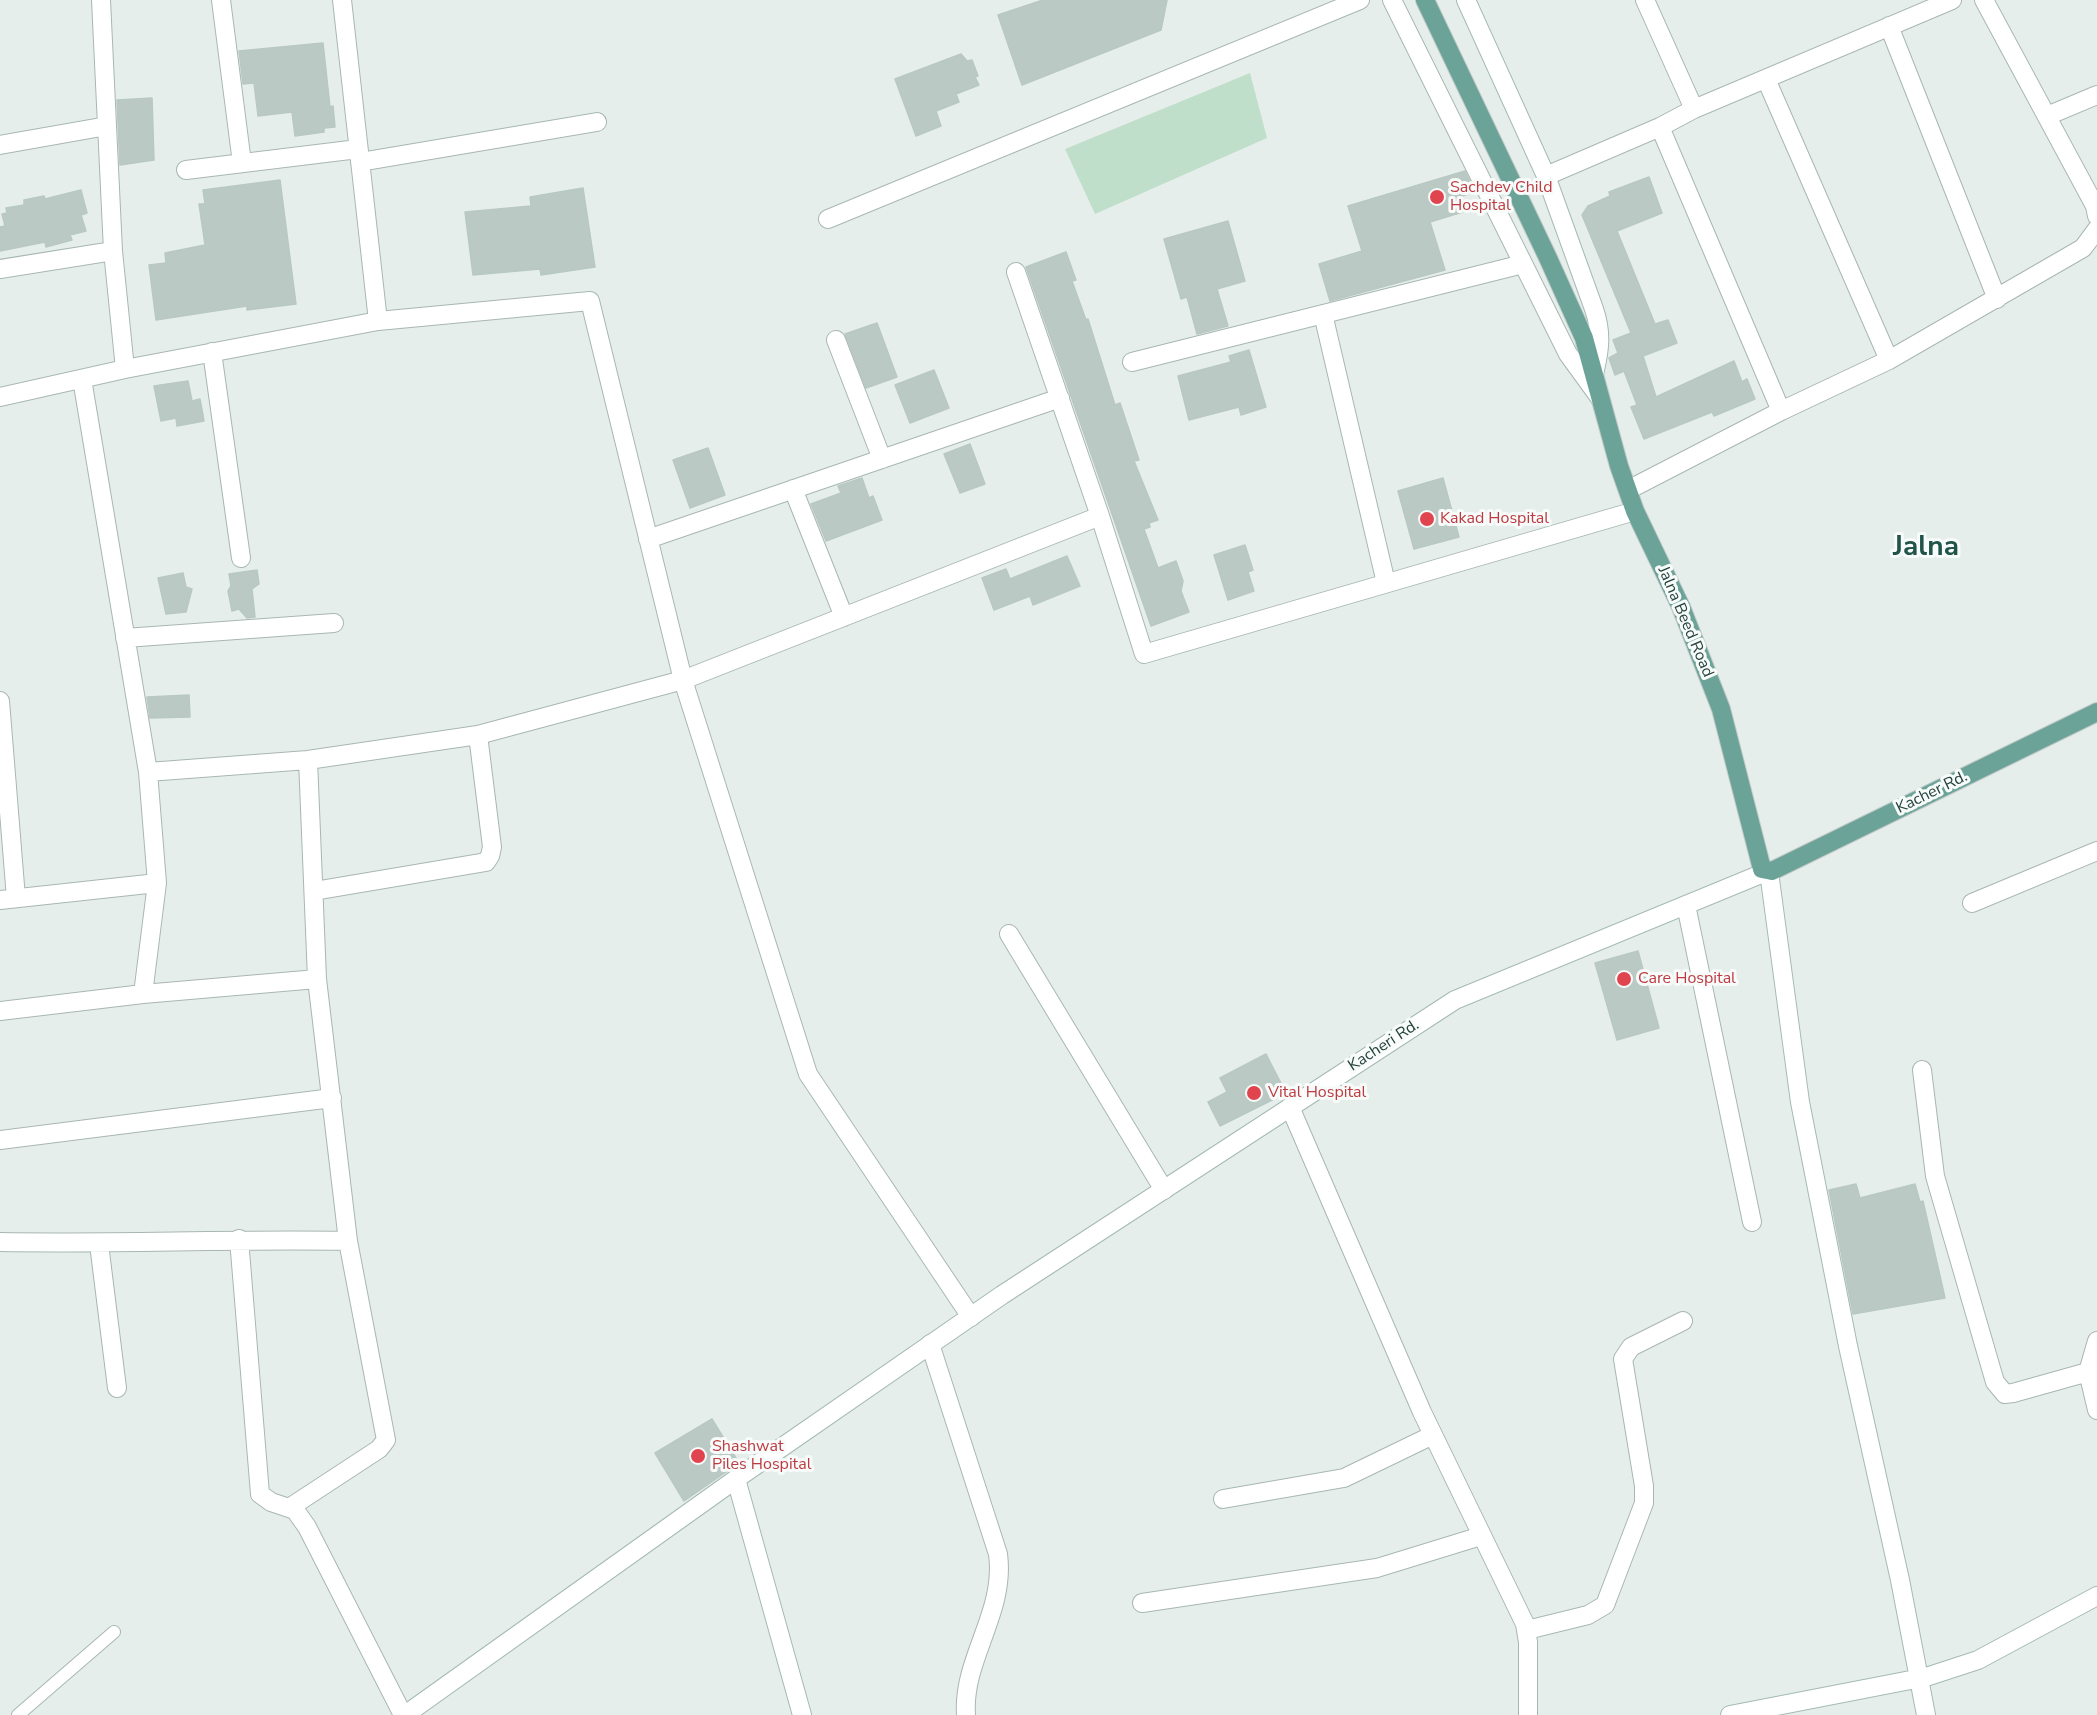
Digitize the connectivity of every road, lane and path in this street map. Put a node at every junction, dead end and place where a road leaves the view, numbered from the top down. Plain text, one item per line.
1 (101, 0) edge
2 (221, 0) edge
3 (342, 0) edge
4 (1360, 0) edge
5 (1392, 0) edge
6 (1425, 0) edge
7 (1466, 0) edge
8 (1645, 0) edge
9 (1952, 0) edge
10 (1984, 0) edge
11 (1889, 26) junction
12 (1766, 79) junction
13 (2097, 95) edge
14 (1694, 109) junction
15 (2047, 116) junction
16 (597, 122) dead end
17 (107, 126) junction
18 (1660, 127) junction
19 (0, 145) edge
20 (359, 156) junction
21 (243, 163) junction
22 (186, 170) dead end
23 (1546, 176) junction
24 (2097, 216) edge
25 (828, 219) dead end
26 (2097, 229) edge
27 (114, 251) junction
28 (1523, 264) junction
29 (0, 269) edge
30 (1016, 272) dead end
31 (1997, 299) junction
32 (1323, 314) junction
33 (378, 321) junction
34 (837, 340) dead end
35 (212, 352) junction
36 (1889, 360) junction
37 (1132, 362) dead end
38 (125, 369) junction
39 (1594, 374) junction
40 (82, 379) junction
41 (0, 397) edge
42 (1060, 398) junction
43 (1600, 398) junction
44 (1780, 411) junction
45 (882, 459) junction
46 (793, 489) junction
47 (1628, 490) junction
48 (1635, 511) junction
49 (1100, 516) junction
50 (648, 539) junction
51 (241, 558) dead end
52 (1386, 583) junction
53 (844, 617) junction
54 (334, 623) dead end
55 (125, 638) junction
56 (683, 680) junction
57 (0, 701) edge
58 (2097, 712) edge
59 (478, 735) junction
60 (308, 760) junction
61 (148, 772) junction
62 (2097, 851) edge
63 (1767, 872) junction
64 (157, 883) junction
65 (314, 891) junction
66 (8, 899) edge
67 (1972, 903) dead end
68 (1686, 905) junction
69 (1009, 934) dead end
70 (317, 980) junction
71 (143, 994) junction
72 (0, 1011) edge
73 (1922, 1070) dead end
74 (332, 1098) junction
75 (1290, 1107) junction
76 (0, 1140) edge
77 (1164, 1190) junction
78 (1752, 1222) dead end
79 (239, 1239) junction
80 (348, 1241) junction
81 (0, 1242) edge
82 (99, 1244) junction
83 (971, 1317) junction
84 (1683, 1322) dead end
85 (2097, 1341) edge
86 (930, 1344) junction
87 (2088, 1372) junction
88 (117, 1388) dead end
89 (2097, 1410) edge
90 (1433, 1435) junction
91 (736, 1479) junction
92 (1223, 1499) dead end
93 (292, 1509) junction
94 (1481, 1536) junction
95 (2097, 1596) edge
96 (1142, 1603) dead end
97 (1527, 1630) junction
98 (114, 1632) dead end
99 (1918, 1679) junction
100 (18, 1715) edge
101 (404, 1715) edge
102 (802, 1715) edge
103 (966, 1715) edge
104 (1528, 1715) edge
105 (1730, 1715) edge
106 (1926, 1715) edge

1 - 17 street
2 - 21 street
3 - 20 street
4 - 25 street
5 - 28 street
6 - 39 main road, Jalna Beed Road
7 - 23 street
8 - 14 street
9 - 11 street
10 - 15 street
11 - 12 street
11 - 31 street
12 - 14 street
12 - 36 street
13 - 15 street
14 - 18 street
15 - 24 street
16 - 20 street
17 - 19 street
17 - 27 street
18 - 23 street
18 - 44 street
20 - 21 street
20 - 33 street
21 - 22 street
23 - 39 street
26 - 31 street
27 - 29 street
27 - 38 street
28 - 32 street
28 - 43 street
30 - 42 street
31 - 36 street
32 - 37 street
32 - 52 street
33 - 35 street
33 - 50 street
34 - 45 street
35 - 38 street
35 - 51 street
36 - 44 street
38 - 40 street
39 - 43 main road, Jalna Beed Road
40 - 41 street
40 - 55 street
42 - 45 street
42 - 49 street
43 - 47 main road, Jalna Beed Road
44 - 47 street
45 - 46 street
46 - 50 street
46 - 53 street
47 - 48 main road, Jalna Beed Road
48 - 52 street
48 - 63 main road, Jalna Beed Road
49 - 52 street
49 - 53 street
50 - 56 street
53 - 56 street
54 - 55 street
55 - 61 street
56 - 59 street
56 - 83 street
57 - 66 street
58 - 63 main road, Kacher Rd.
59 - 60 street
59 - 65 street
60 - 61 street
60 - 65 street
61 - 64 street
62 - 67 street
63 - 68 street, Kacheri Rd.
63 - 99 street
64 - 66 street
64 - 71 street
65 - 70 street
68 - 75 street, Kacheri Rd.
68 - 78 street
69 - 77 street
70 - 71 street
70 - 74 street
71 - 72 street
73 - 87 street
74 - 76 street
74 - 80 street
75 - 77 street, Kacheri Rd.
75 - 90 street
77 - 83 street, Kacheri Rd.
79 - 80 street
79 - 82 street
79 - 93 street
80 - 93 street
81 - 82 street
82 - 88 street
83 - 86 street, Kacheri Rd.
84 - 97 street
85 - 87 street
86 - 91 street, Kacheri Rd.
86 - 103 street
87 - 89 street
90 - 92 street
90 - 94 street
91 - 101 street, Kacheri Rd.
91 - 102 street
93 - 101 street
94 - 96 street
94 - 97 street
95 - 99 street
97 - 104 street
98 - 100 lane
99 - 105 street
99 - 106 street

